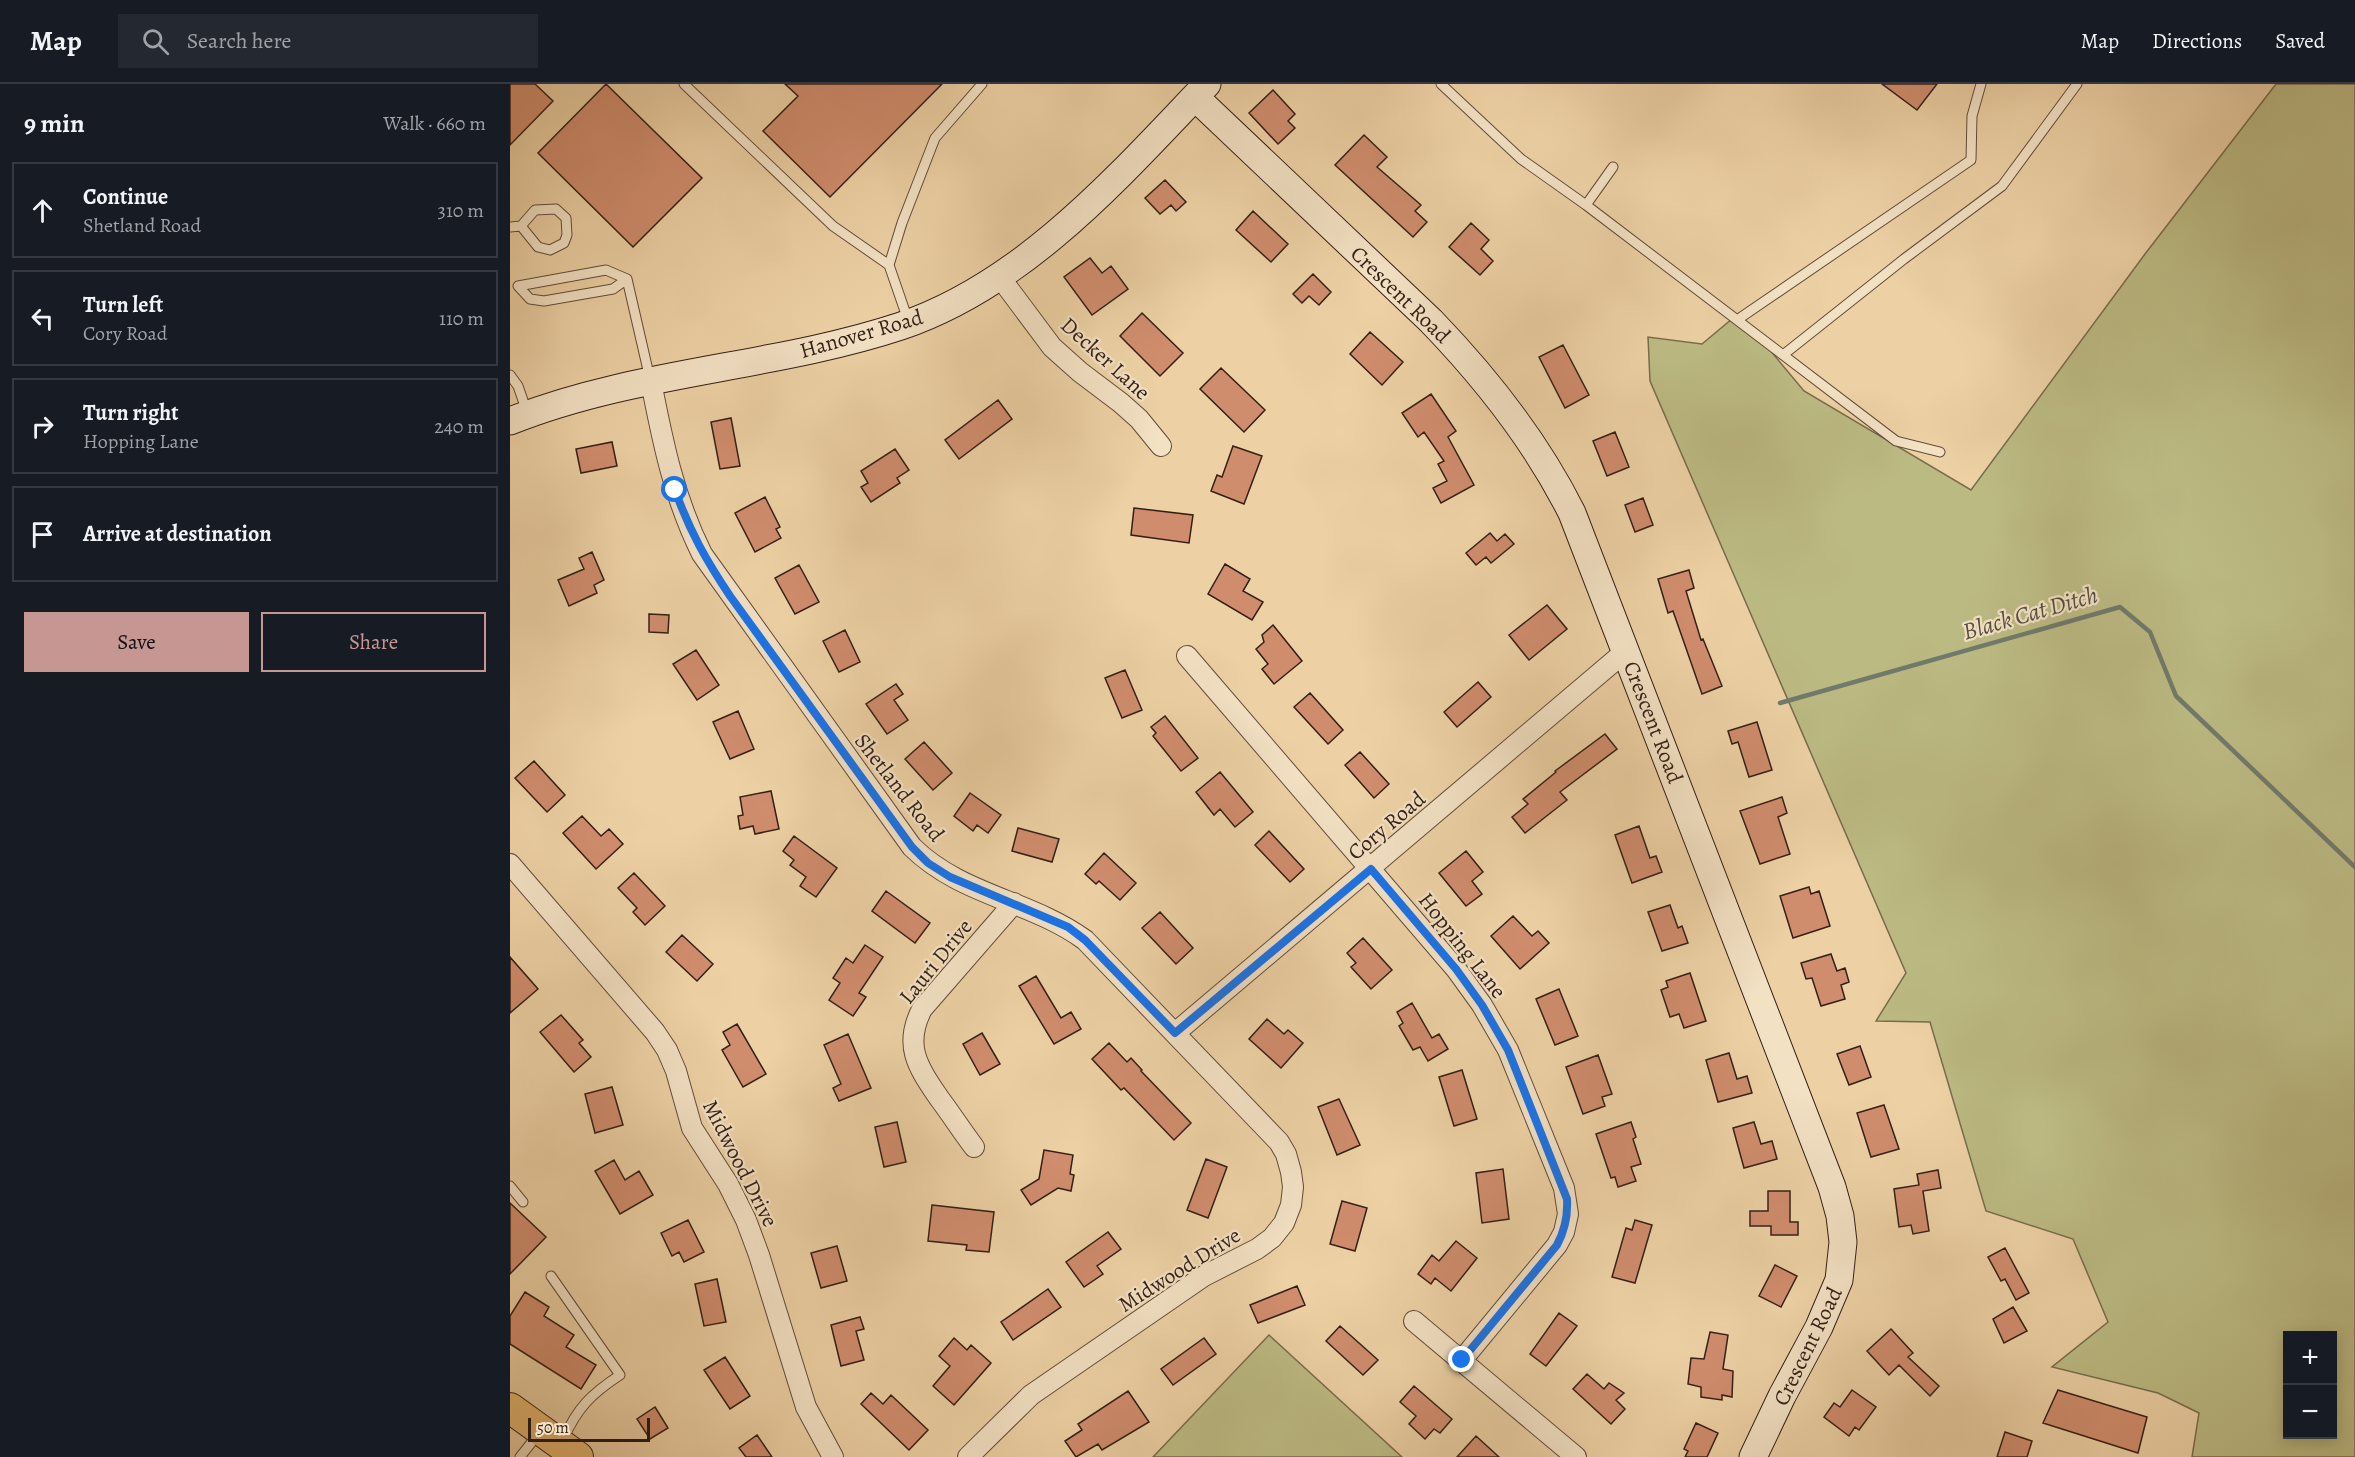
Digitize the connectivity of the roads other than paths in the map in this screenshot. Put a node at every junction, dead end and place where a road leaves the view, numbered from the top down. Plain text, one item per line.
1 (684, 84) edge
2 (982, 84) edge
3 (1441, 84) edge
4 (1980, 84) edge
5 (2077, 84) edge
6 (1201, 90) edge
7 (1613, 167) dead end
8 (1586, 205) junction
9 (510, 226) edge
10 (521, 226) junction
11 (889, 265) junction
12 (999, 276) junction
13 (510, 278) edge
14 (627, 279) junction
15 (518, 286) junction
16 (1737, 320) junction
17 (909, 323) junction
18 (1783, 355) junction
19 (510, 375) edge
20 (651, 382) junction
21 (519, 418) edge
22 (1161, 446) dead end
23 (1940, 452) dead end
24 (1626, 651) junction
25 (1187, 656) dead end
26 (510, 864) edge
27 (1371, 869) junction
28 (1014, 903) junction
29 (1175, 1033) junction
30 (1247, 1109) joint
31 (974, 1147) dead end
32 (510, 1186) edge
33 (523, 1203) dead end
34 (551, 1276) dead end
35 (1414, 1321) dead end
36 (1462, 1360) junction
37 (510, 1408) edge
38 (560, 1444) edge
39 (520, 1457) edge
40 (833, 1457) edge
41 (968, 1457) edge
42 (1575, 1457) edge
43 (1753, 1457) edge

1 - 11 lane
2 - 11 lane
3 - 8 lane
4 - 16 lane
5 - 18 lane
6 - 12 street, Hanover Road
6 - 24 street, Crescent Road
7 - 8 lane
8 - 16 lane
9 - 10 lane
10 - 10 lane
11 - 17 lane
12 - 17 street, Hanover Road
12 - 22 street, Decker Lane
13 - 15 lane
14 - 15 lane
14 - 15 lane
14 - 20 lane
16 - 18 lane
17 - 20 street, Hanover Road
18 - 23 lane
19 - 21 lane
20 - 21 street, Hanover Road
20 - 28 street, Shetland Road
24 - 27 street, Cory Road
24 - 43 street, Crescent Road
25 - 27 street, Hopping Lane
26 - 40 street, Midwood Drive
27 - 29 street, Cory Road
27 - 36 street, Hopping Lane
28 - 29 street, Shetland Road
28 - 31 street, Lauri Drive
29 - 30 street, Shetland Road
30 - 41 street, Midwood Drive
32 - 33 lane
34 - 38 lane
35 - 36 street
36 - 42 street
37 - 38 main road
38 - 39 lane

